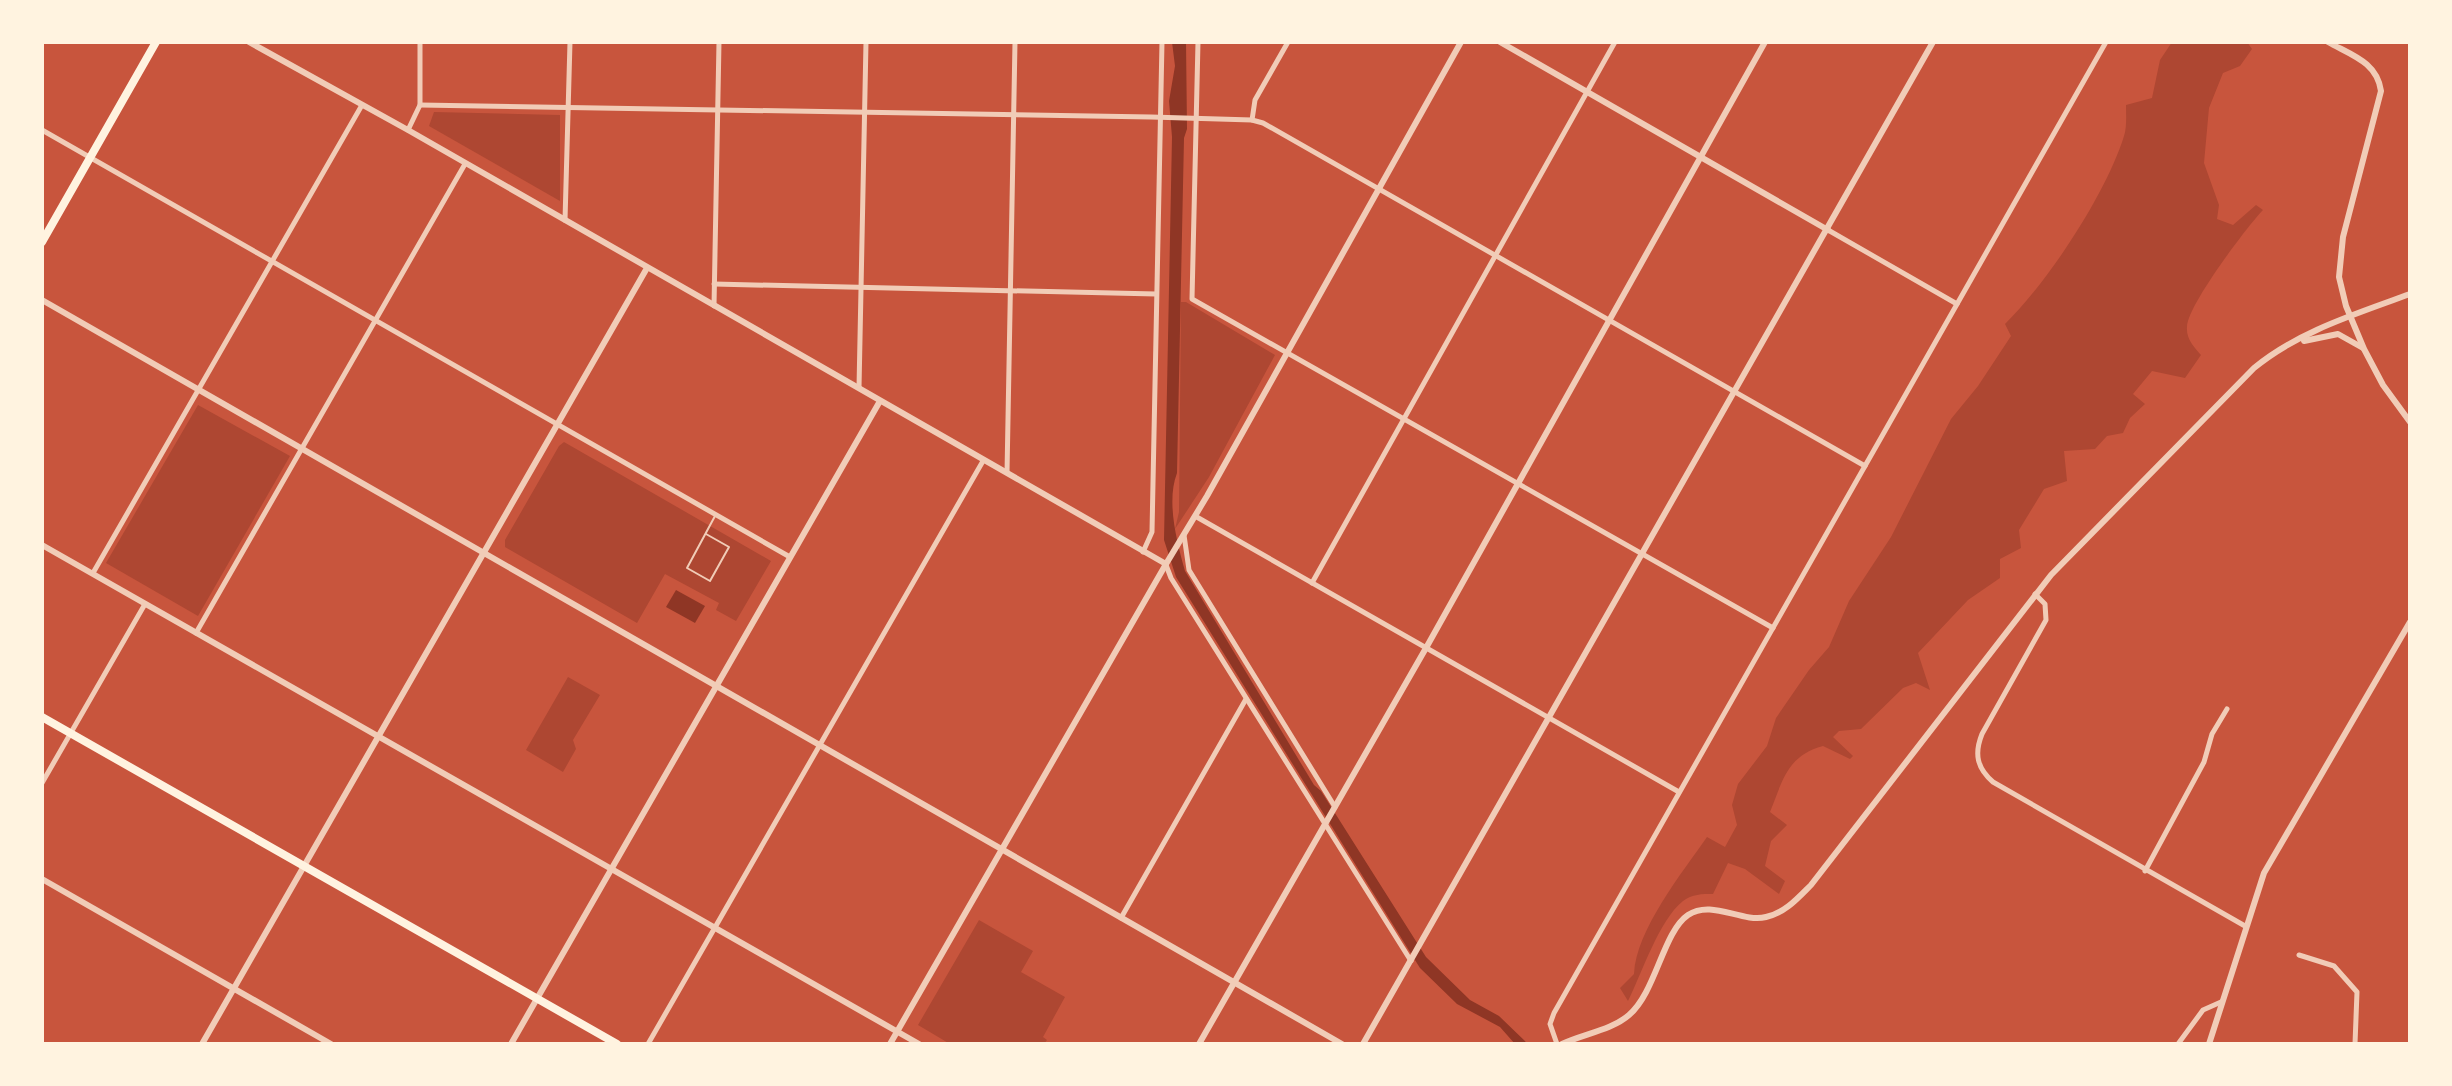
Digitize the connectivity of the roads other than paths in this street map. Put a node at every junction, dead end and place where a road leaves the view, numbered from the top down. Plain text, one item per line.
1 (156, 42) edge
2 (249, 42) edge
3 (420, 42) edge
4 (570, 42) edge
5 (719, 42) edge
6 (866, 42) edge
7 (1015, 42) edge
8 (1162, 42) edge
9 (1198, 42) edge
10 (1288, 42) edge
11 (1461, 42) edge
12 (1500, 42) edge
13 (1615, 42) edge
14 (1765, 42) edge
15 (1933, 42) edge
16 (2328, 42) edge
17 (2104, 43) edge
18 (1588, 92) junction
19 (362, 105) junction
20 (420, 105) junction
21 (568, 109) junction
22 (717, 111) junction
23 (865, 114) junction
24 (1014, 116) junction
25 (1159, 118) junction
26 (1193, 119) junction
27 (1252, 120) junction
28 (42, 130) edge
29 (408, 130) junction
30 (90, 157) junction
31 (1701, 157) junction
32 (465, 164) junction
33 (1379, 189) junction
34 (565, 220) junction
35 (1828, 230) junction
36 (42, 242) edge
37 (1495, 256) junction
38 (272, 261) junction
39 (647, 268) junction
40 (714, 284) junction
41 (861, 287) junction
42 (1011, 291) junction
43 (1156, 294) junction
44 (2410, 294) edge
45 (42, 300) edge
46 (1957, 304) junction
47 (714, 307) junction
48 (2350, 316) junction
49 (376, 320) junction
50 (1609, 321) junction
51 (2289, 345) junction
52 (2364, 349) junction
53 (1287, 353) junction
54 (859, 389) junction
55 (198, 390) junction
56 (1735, 393) junction
57 (880, 401) junction
58 (1404, 420) junction
59 (2410, 422) edge
60 (557, 423) junction
61 (302, 449) junction
62 (983, 461) junction
63 (1865, 466) junction
64 (1007, 474) junction
65 (1518, 484) junction
66 (717, 514) junction
67 (1195, 516) junction
68 (706, 534) junction
69 (1184, 535) junction
70 (42, 545) edge
71 (1143, 552) junction
72 (483, 553) junction
73 (1642, 555) junction
74 (790, 557) junction
75 (1166, 564) junction
76 (93, 573) junction
77 (1312, 583) junction
78 (2035, 594) junction
79 (145, 603) junction
80 (2410, 622) edge
81 (1773, 628) junction
82 (196, 633) junction
83 (1426, 648) junction
84 (716, 686) junction
85 (1246, 699) junction
86 (2227, 709) dead end
87 (42, 717) edge
88 (1550, 719) junction
89 (70, 733) junction
90 (378, 736) junction
91 (820, 745) junction
92 (42, 783) edge
93 (1679, 792) junction
94 (1335, 807) junction
95 (1324, 826) junction
96 (1002, 850) junction
97 (304, 866) junction
98 (611, 869) junction
99 (2145, 871) junction
100 (42, 879) edge
101 (1121, 918) junction
102 (2245, 926) junction
103 (715, 927) junction
104 (2299, 955) dead end
105 (1412, 962) junction
106 (1234, 983) junction
107 (233, 989) junction
108 (537, 999) junction
109 (2221, 1002) junction
110 (897, 1031) junction
111 (1573, 1039) junction
112 (202, 1044) edge
113 (331, 1044) edge
114 (511, 1044) edge
115 (617, 1044) edge
116 (648, 1044) edge
117 (890, 1044) edge
118 (919, 1044) edge
119 (1199, 1044) edge
120 (1342, 1044) edge
121 (1363, 1044) edge
122 (1559, 1044) edge
123 (1580, 1044) edge
124 (2178, 1044) edge
125 (2209, 1044) edge
126 (2355, 1044) edge

1 - 30 highway
2 - 19 street
3 - 20 street
4 - 21 street
5 - 22 street
6 - 23 street
7 - 24 street
8 - 25 street
9 - 26 street
10 - 27 street
11 - 33 street
12 - 18 street
13 - 18 street
14 - 31 street
15 - 35 street
16 - 48 street
17 - 46 street
18 - 31 street
18 - 37 street
19 - 29 street
19 - 38 street
20 - 21 street
20 - 29 street
21 - 22 street
21 - 34 street
22 - 23 street
22 - 40 street
23 - 24 street
23 - 41 street
24 - 25 street
24 - 42 street
25 - 26 street
25 - 43 street
26 - 27 street
26 - 53 street
27 - 33 street
28 - 30 street
29 - 32 street
30 - 36 highway
30 - 38 street
31 - 35 street
31 - 50 street
32 - 34 street
32 - 49 street
33 - 37 street
33 - 53 street
34 - 39 street
35 - 46 street
35 - 56 street
37 - 50 street
37 - 58 street
38 - 49 street
38 - 55 street
39 - 47 street
39 - 60 street
40 - 41 street
40 - 47 street
41 - 42 street
41 - 54 street
42 - 43 street
42 - 64 street
43 - 71 street
44 - 48 street
45 - 55 street
46 - 63 street
47 - 54 street
48 - 51 street
48 - 52 street
49 - 60 street
49 - 61 street
50 - 56 street
50 - 65 street
51 - 52 street
51 - 78 street
52 - 59 street
53 - 58 street
53 - 67 street
54 - 57 street
55 - 61 street
55 - 76 street
56 - 63 street
56 - 73 street
57 - 62 street
57 - 74 street
58 - 65 street
58 - 77 street
60 - 66 street
60 - 72 street
61 - 72 street
61 - 82 street
62 - 64 street
62 - 91 street
63 - 81 street
64 - 71 street
65 - 73 street
65 - 83 street
66 - 68 lane
66 - 74 street
67 - 69 street
67 - 77 street
68 - 68 lane
69 - 75 street
69 - 94 street
70 - 76 street
71 - 75 street
72 - 84 street
72 - 90 street
73 - 81 street
73 - 88 street
74 - 84 street
75 - 85 street
75 - 96 street
76 - 79 street
77 - 83 street
78 - 99 street
78 - 111 street
79 - 82 street
79 - 89 street
80 - 102 street
81 - 93 street
82 - 90 street
83 - 88 street
83 - 94 street
84 - 91 street
84 - 98 street
85 - 95 street
85 - 101 street
86 - 99 street
87 - 89 highway
88 - 93 street
88 - 105 street
89 - 92 street
89 - 97 highway
90 - 97 street
90 - 98 street
91 - 96 street
91 - 103 street
93 - 122 street
94 - 95 street
95 - 105 street
95 - 106 street
96 - 101 street
96 - 110 street
97 - 107 street
97 - 108 highway
98 - 103 street
98 - 108 street
99 - 102 street
100 - 107 street
101 - 106 street
102 - 109 street
103 - 110 street
103 - 116 street
104 - 126 street
105 - 121 street
106 - 119 street
106 - 120 street
107 - 112 street
107 - 113 street
108 - 114 street
108 - 115 highway
109 - 124 street
109 - 125 street
110 - 117 street
110 - 118 street
111 - 122 street
111 - 123 street

